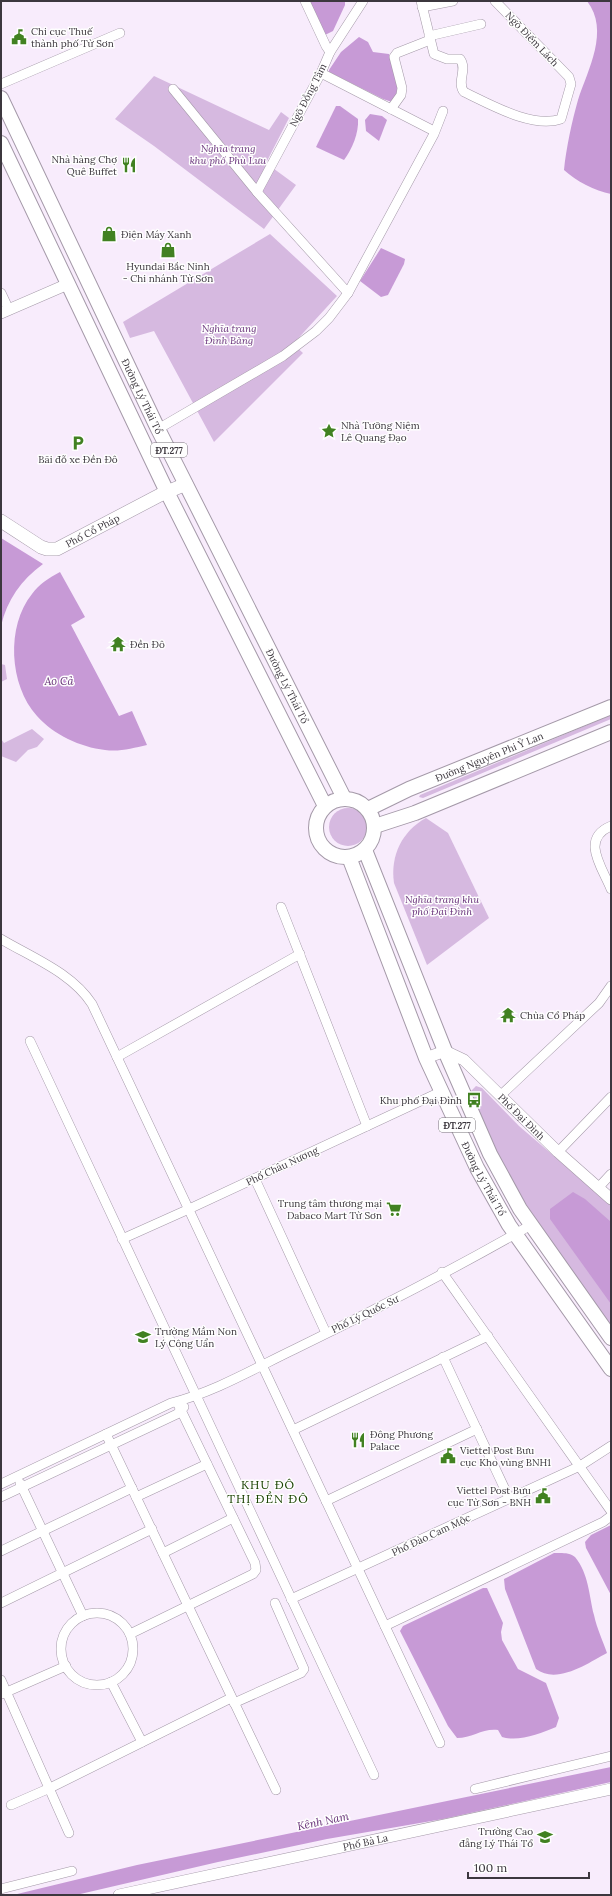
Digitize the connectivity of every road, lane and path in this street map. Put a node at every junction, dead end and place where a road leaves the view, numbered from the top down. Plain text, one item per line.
1 (305, 1) edge
2 (363, 1) edge
3 (453, 1) edge
4 (495, 1) edge
5 (422, 4) edge
6 (481, 24) dead end
7 (120, 33) dead end
8 (430, 38) junction
9 (330, 52) junction
10 (321, 73) junction
11 (1, 84) edge
12 (173, 89) dead end
13 (1, 98) edge
14 (391, 109) junction
15 (443, 111) dead end
16 (434, 132) junction
17 (1, 143) edge
18 (257, 192) junction
19 (85, 276) junction
20 (68, 284) junction
21 (1, 293) edge
22 (348, 293) junction
23 (5, 312) edge
24 (158, 429) junction
25 (186, 484) junction
26 (167, 492) junction
27 (1, 521) edge
28 (611, 707) edge
29 (611, 732) edge
30 (344, 798) junction
31 (325, 806) junction
32 (368, 810) junction
33 (375, 826) junction
34 (611, 826) edge
35 (365, 850) junction
36 (348, 857) junction
37 (611, 889) edge
38 (281, 907) dead end
39 (1, 939) edge
40 (300, 954) junction
41 (611, 986) edge
42 (30, 1041) dead end
43 (444, 1051) junction
44 (117, 1057) junction
45 (426, 1058) junction
46 (440, 1092) junction
47 (500, 1096) junction
48 (611, 1097) edge
49 (366, 1126) junction
50 (558, 1152) junction
51 (611, 1174) edge
52 (255, 1179) junction
53 (598, 1188) junction
54 (611, 1198) edge
55 (189, 1210) junction
56 (530, 1225) junction
57 (515, 1234) junction
58 (122, 1239) junction
59 (442, 1272) junction
60 (326, 1333) junction
61 (488, 1336) junction
62 (611, 1338) edge
63 (443, 1357) junction
64 (262, 1365) junction
65 (611, 1369) edge
66 (196, 1397) junction
67 (179, 1406) junction
68 (293, 1430) junction
69 (477, 1430) junction
70 (106, 1434) junction
71 (111, 1445) junction
72 (611, 1446) edge
73 (207, 1464) junction
74 (580, 1466) junction
75 (17, 1477) junction
76 (1, 1484) edge
77 (22, 1487) junction
78 (134, 1492) junction
79 (1, 1497) edge
80 (509, 1498) junction
81 (326, 1501) junction
82 (611, 1511) edge
83 (611, 1516) edge
84 (233, 1518) junction
85 (152, 1529) junction
86 (42, 1531) junction
87 (1, 1551) edge
88 (163, 1553) junction
89 (358, 1568) junction
90 (62, 1573) junction
91 (291, 1598) junction
92 (1, 1603) edge
93 (275, 1604) dead end
94 (189, 1606) junction
95 (83, 1616) junction
96 (385, 1626) junction
97 (130, 1634) junction
98 (66, 1666) junction
99 (1, 1680) edge
100 (111, 1682) junction
101 (4, 1693) edge
102 (232, 1700) junction
103 (142, 1742) junction
104 (440, 1743) dead end
105 (611, 1756) edge
106 (374, 1775) dead end
107 (50, 1788) junction
108 (475, 1789) dead end
109 (611, 1789) edge
110 (276, 1790) dead end
111 (11, 1805) dead end
112 (69, 1833) dead end
113 (72, 1871) dead end
114 (1, 1889) edge
115 (119, 1895) edge

1 - 9 street
2 - 9 street, Ngõ Đồng Tâm
3 - 5 street
4 - 8 street, Ngõ Điếm Lách
5 - 8 street
6 - 8 street
7 - 11 street
8 - 14 street
9 - 10 street, Ngõ Đồng Tâm
10 - 14 street
10 - 18 street, Ngõ Đồng Tâm
12 - 18 street
13 - 19 main road, Đường Lý Thái Tổ / ĐT.277
14 - 16 street
15 - 16 street
16 - 22 street
17 - 20 main road, Đường Lý Thái Tổ / ĐT.277
18 - 22 street
19 - 20 main road
19 - 24 main road, Đường Lý Thái Tổ / ĐT.277
20 - 23 street
20 - 26 main road, Đường Lý Thái Tổ / ĐT.277
21 - 23 street
22 - 24 street
24 - 25 main road, Đường Lý Thái Tổ / ĐT.277
25 - 26 main road, Phố Cổ Pháp
25 - 30 main road, Đường Lý Thái Tổ / ĐT.277
26 - 27 main road, Phố Cổ Pháp
26 - 31 main road, Đường Lý Thái Tổ / ĐT.277
28 - 32 main road, Đường Nguyên Phi Ỷ Lan
29 - 33 main road
30 - 31 main road
30 - 32 main road
31 - 36 main road
32 - 33 main road
33 - 35 main road
34 - 37 street
35 - 36 main road
35 - 43 main road, Đường Lý Thái Tổ / ĐT.277
36 - 45 main road, Đường Lý Thái Tổ / ĐT.277
38 - 40 street
39 - 44 street
40 - 44 street
40 - 49 street
41 - 47 street
42 - 58 street
43 - 45 street
43 - 47 street, Phố Đại Đình
43 - 56 main road, Đường Lý Thái Tổ / ĐT.277
44 - 55 street
45 - 46 main road, Đường Lý Thái Tổ / ĐT.277
46 - 49 street, Phố Châu Nương
46 - 57 main road, Đường Lý Thái Tổ / ĐT.277
47 - 50 street, Phố Đại Đình
48 - 50 street
49 - 52 street, Phố Châu Nương
50 - 53 street, Phố Đại Đình
51 - 53 street
52 - 55 street, Phố Châu Nương
52 - 60 street
53 - 54 street, Phố Đại Đình
55 - 58 street, Phố Châu Nương
55 - 64 street
56 - 57 street, Phố Lý Quốc Sư
56 - 62 main road, Đường Lý Thái Tổ / ĐT.277
57 - 59 street, Phố Lý Quốc Sư
57 - 65 main road, Đường Lý Thái Tổ / ĐT.277
58 - 66 street
59 - 60 street, Phố Lý Quốc Sư
59 - 61 street
60 - 64 street, Phố Lý Quốc Sư
61 - 63 street
61 - 74 street
63 - 68 street
63 - 69 street
64 - 66 street, Phố Lý Quốc Sư
64 - 68 street
66 - 67 street, Phố Lý Quốc Sư
66 - 91 street
67 - 70 street
67 - 71 street
67 - 73 street
68 - 81 street
69 - 80 street
69 - 81 street
70 - 71 street
70 - 75 street
71 - 77 street
71 - 78 street
72 - 74 street, Phố Đào Cam Mộc
73 - 78 street
73 - 84 street
74 - 80 street, Phố Đào Cam Mộc
74 - 82 street
75 - 76 street
75 - 77 street
77 - 79 street
77 - 86 street
78 - 85 street
78 - 86 street
80 - 89 street, Phố Đào Cam Mộc
81 - 89 street
83 - 96 street
84 - 88 street
84 - 94 street
85 - 88 street
85 - 90 street
86 - 87 street
86 - 90 street
88 - 94 street
89 - 91 street, Phố Đào Cam Mộc
89 - 96 street
90 - 92 street
90 - 95 street
91 - 106 street
93 - 102 street
94 - 97 street
94 - 102 street
95 - 97 street
95 - 98 street
96 - 104 street
97 - 100 street
98 - 100 street
98 - 101 street
99 - 101 street
100 - 103 street
101 - 107 street
102 - 103 street
102 - 110 street
103 - 107 street
105 - 108 street
107 - 111 street
107 - 112 street
109 - 115 street, Phố Bà La
113 - 114 street

